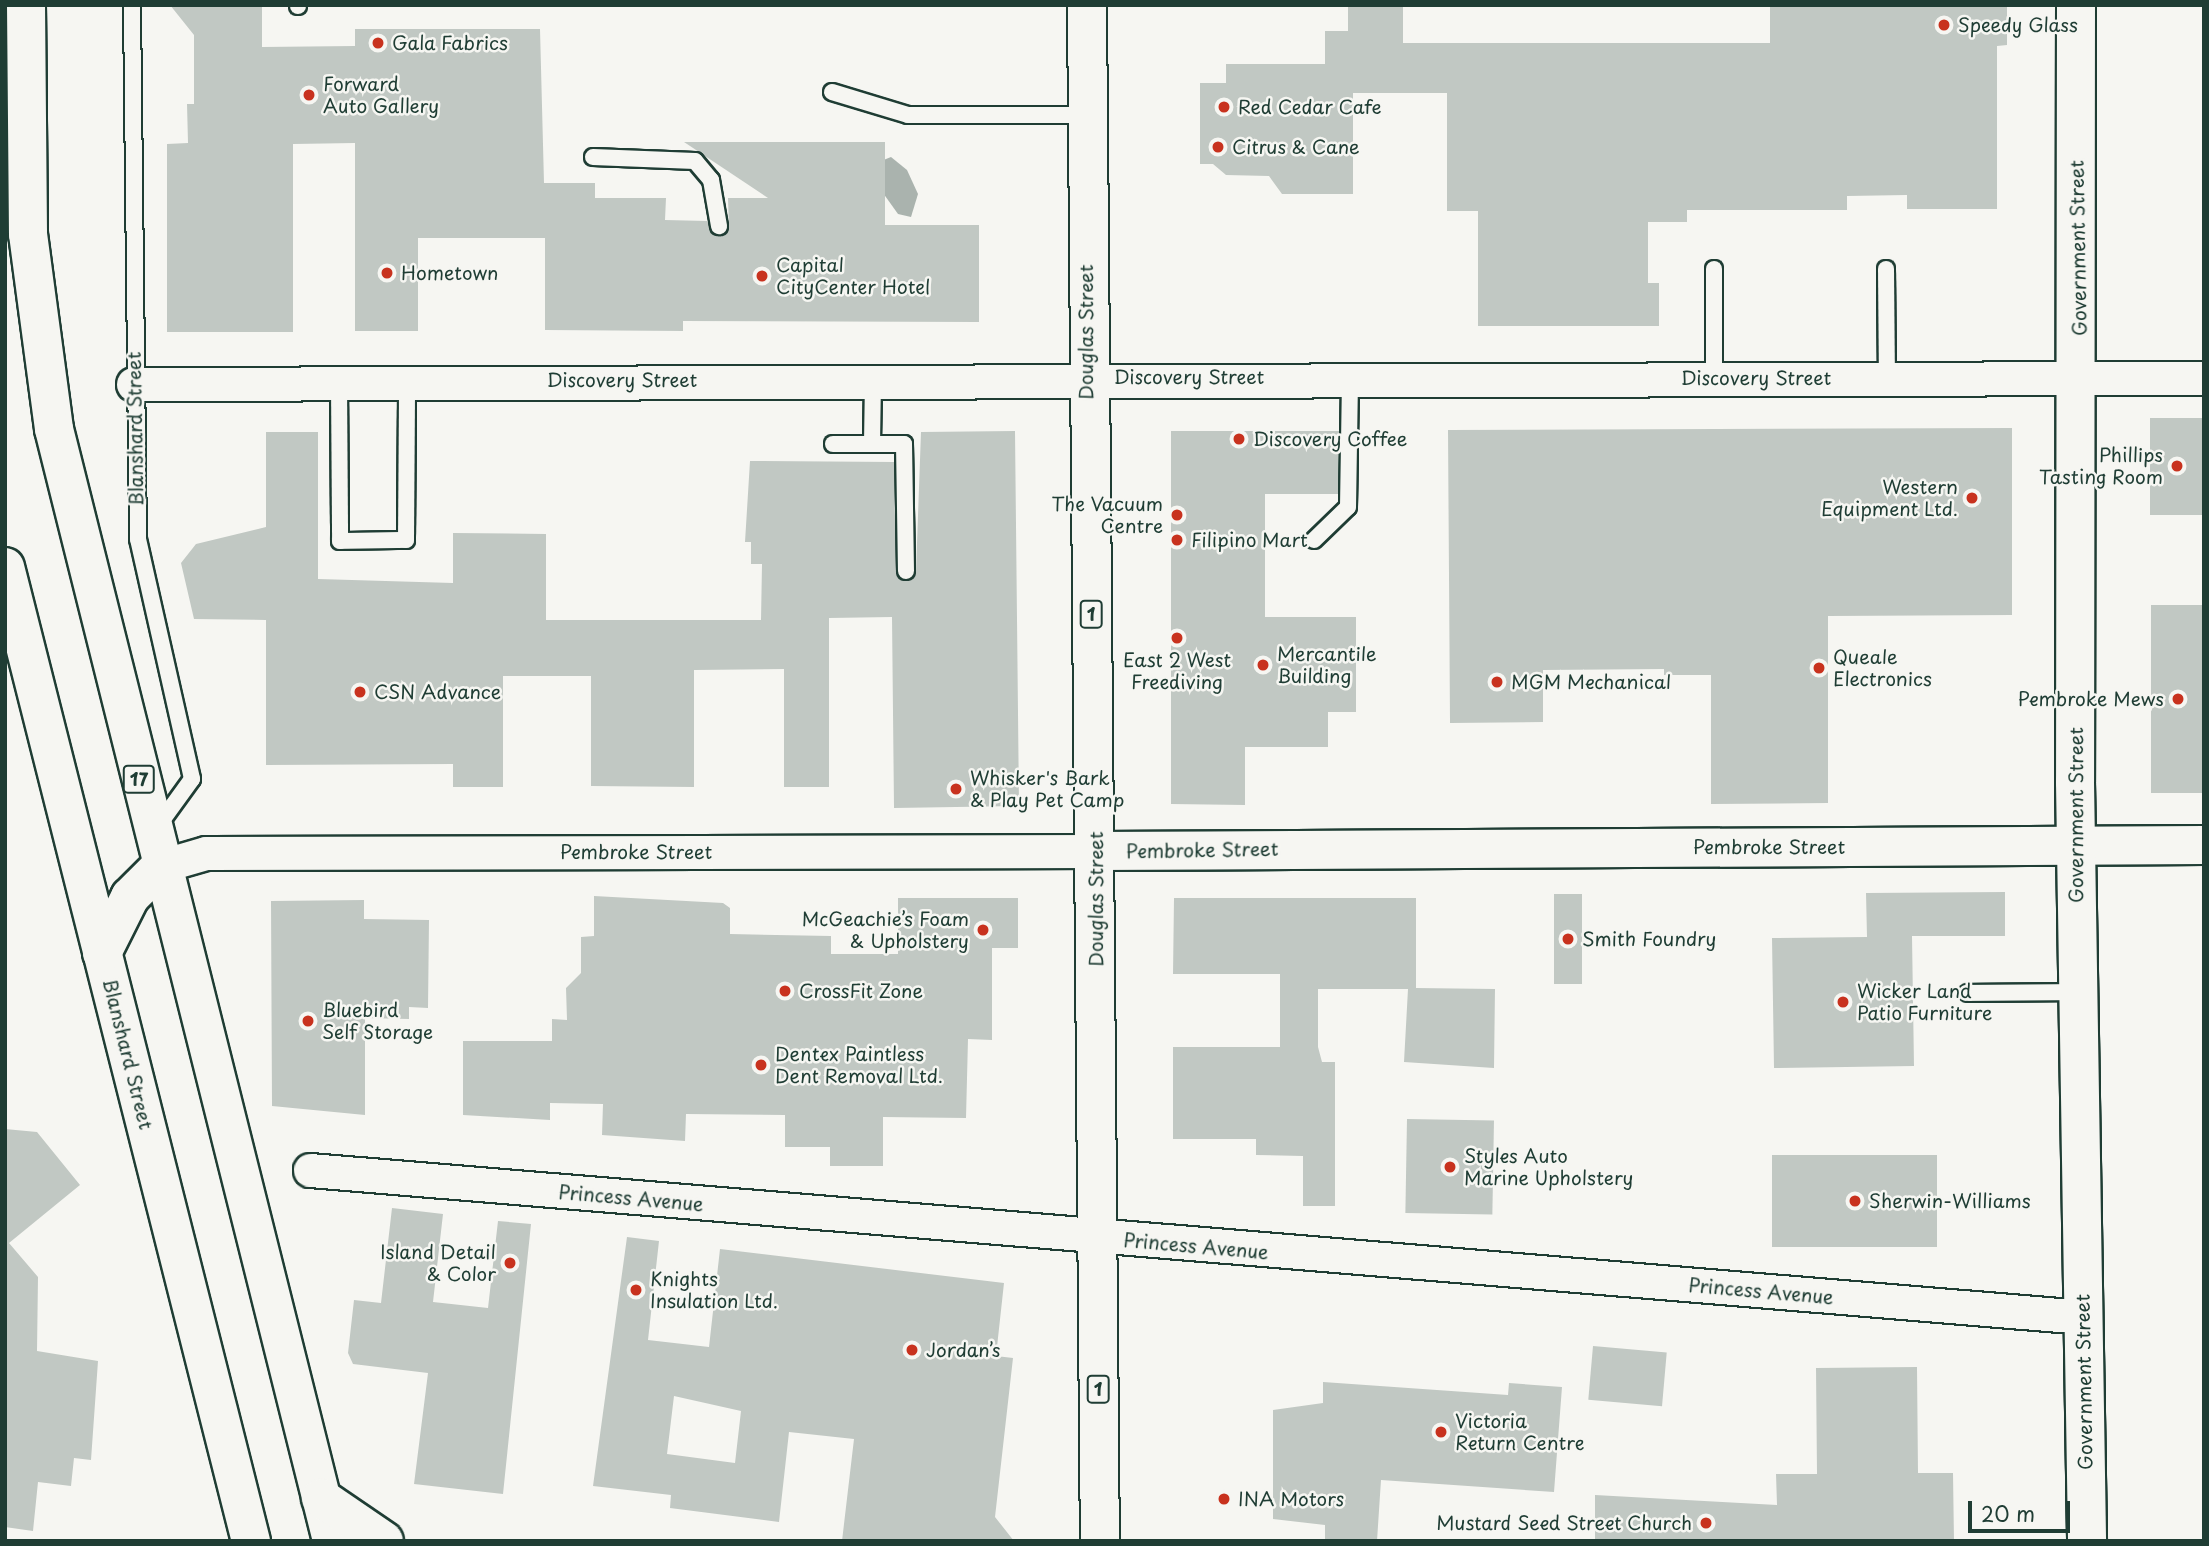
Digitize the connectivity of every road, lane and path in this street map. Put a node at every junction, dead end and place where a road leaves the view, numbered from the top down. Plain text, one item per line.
1 (26, 5) edge
2 (132, 5) edge
3 (1087, 5) edge
4 (2076, 5) edge
5 (832, 92) dead end
6 (1087, 115) junction
7 (593, 157) dead end
8 (719, 226) dead end
9 (1714, 269) dead end
10 (1886, 269) dead end
11 (1086, 377) junction
12 (1350, 377) junction
13 (1714, 378) junction
14 (1887, 378) junction
15 (2079, 378) junction
16 (2204, 378) edge
17 (873, 379) junction
18 (407, 382) junction
19 (338, 383) junction
20 (133, 384) junction
21 (833, 444) dead end
22 (872, 444) junction
23 (1314, 540) dead end
24 (5, 567) edge
25 (906, 571) dead end
26 (20, 676) edge
27 (2204, 845) edge
28 (2076, 846) junction
29 (157, 850) junction
30 (1096, 851) junction
31 (102, 953) junction
32 (1968, 992) dead end
33 (2077, 992) junction
34 (310, 1170) dead end
35 (1097, 1238) junction
36 (2082, 1317) junction
37 (321, 1498) junction
38 (251, 1541) edge
39 (332, 1541) edge
40 (384, 1541) edge
41 (1100, 1541) edge
42 (2087, 1541) edge

1 - 29 main road, 17
2 - 20 lane, Blanshard Street
3 - 6 main road, Douglas Street / 1
4 - 15 main road, Government Street
5 - 6 lane
6 - 11 main road, Douglas Street / 1
7 - 8 lane
9 - 13 lane
10 - 14 lane
11 - 12 street, Discovery Street
11 - 17 street, Discovery Street
11 - 30 main road, Douglas Street / 1
12 - 13 street, Discovery Street
12 - 23 lane
13 - 14 street, Discovery Street
14 - 15 street, Discovery Street
15 - 16 street, Discovery Street
15 - 28 main road, Government Street
17 - 18 street, Discovery Street
17 - 22 lane
18 - 19 street, Discovery Street
18 - 19 lane
19 - 20 street, Discovery Street
20 - 29 lane, Blanshard Street
21 - 22 lane
22 - 25 lane
24 - 26 main road, Blanshard Street
26 - 31 main road, Blanshard Street
27 - 28 main road, Pembroke Street
28 - 30 main road, Pembroke Street
28 - 33 main road, Government Street
29 - 30 street, Pembroke Street
29 - 31 main road
29 - 37 main road, 17
30 - 35 main road, Douglas Street / 1
31 - 38 main road, Blanshard Street
32 - 33 lane
33 - 36 main road, Government Street
34 - 35 street, Princess Avenue
35 - 36 street, Princess Avenue
35 - 41 main road, Douglas Street / 1
36 - 42 main road, Government Street
37 - 39 main road, 17
37 - 40 main road

